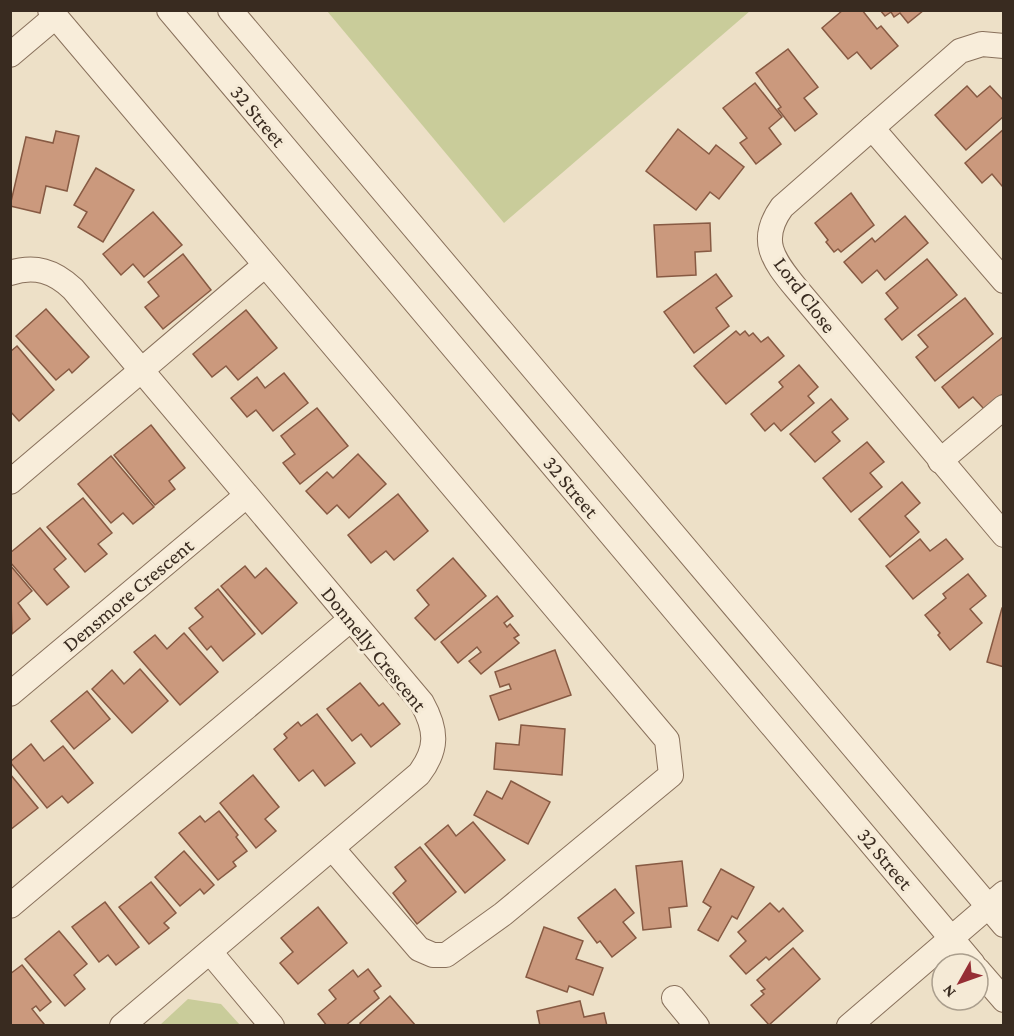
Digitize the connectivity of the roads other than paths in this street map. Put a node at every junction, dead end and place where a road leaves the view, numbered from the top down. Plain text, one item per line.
1 (169, 10) edge
2 (230, 10) edge
3 (52, 14) edge
4 (1004, 46) edge
5 (10, 55) edge
6 (872, 128) junction
7 (265, 265) junction
8 (10, 273) edge
9 (1004, 281) edge
10 (142, 371) junction
11 (1004, 408) edge
12 (940, 460) junction
13 (10, 482) edge
14 (246, 496) junction
15 (1004, 535) edge
16 (351, 619) junction
17 (10, 694) edge
18 (332, 848) junction
19 (996, 900) edge
20 (10, 906) edge
21 (1004, 925) edge
22 (951, 938) junction
23 (210, 952) junction
24 (963, 952) edge
25 (990, 984) edge
26 (674, 998) dead end
27 (1004, 1000) edge
28 (122, 1026) edge
29 (272, 1026) edge
30 (697, 1026) edge
31 (849, 1026) edge

1 - 22 street, 32 Street
2 - 19 street
3 - 5 street
3 - 7 street
4 - 6 street, Lord Close
6 - 9 street
6 - 12 street, Lord Close
7 - 10 street
7 - 18 street
8 - 10 street, Donnelly Crescent
10 - 13 street
10 - 14 street, Donnelly Crescent
11 - 12 street
12 - 15 street, Lord Close
14 - 16 street, Donnelly Crescent
14 - 17 street, Densmore Crescent
16 - 18 street, Donnelly Crescent
16 - 20 street
18 - 23 street, Donnelly Crescent
19 - 21 street
19 - 22 street
22 - 24 street, 32 Street
22 - 31 street
23 - 28 street, Donnelly Crescent
23 - 29 street
25 - 27 street
26 - 30 street

